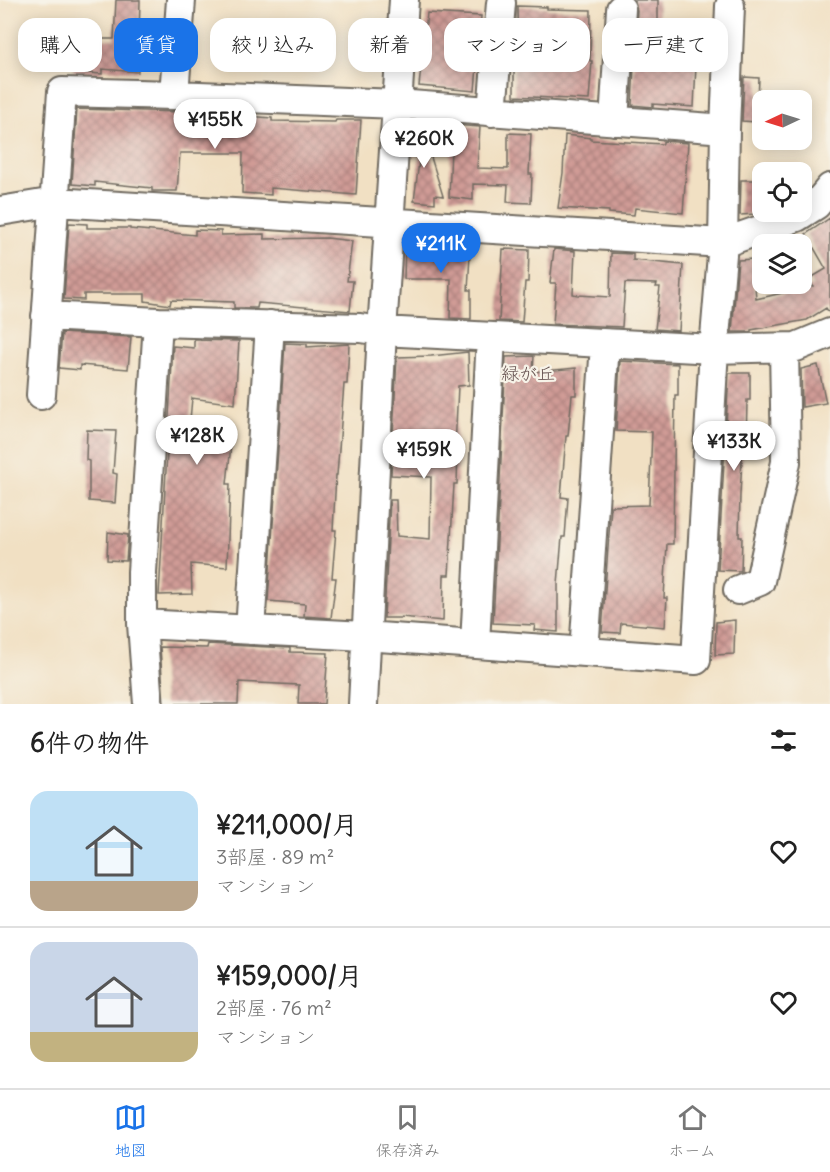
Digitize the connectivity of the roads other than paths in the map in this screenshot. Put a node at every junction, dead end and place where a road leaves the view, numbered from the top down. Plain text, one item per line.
1 (181, 0) edge
2 (404, 0) edge
3 (501, 3) dead end
4 (730, 6) dead end
5 (621, 9) dead end
6 (174, 95) junction
7 (397, 104) junction
8 (492, 112) junction
9 (614, 121) junction
10 (725, 129) junction
11 (830, 188) edge
12 (55, 202) junction
13 (0, 211) edge
14 (389, 224) junction
15 (723, 243) junction
16 (46, 316) junction
17 (158, 322) junction
18 (270, 325) junction
19 (382, 332) junction
20 (830, 333) edge
21 (491, 336) junction
22 (605, 344) junction
23 (784, 348) junction
24 (714, 349) junction
25 (41, 395) dead end
26 (738, 590) dead end
27 (142, 624) junction
28 (250, 630) junction
29 (365, 636) junction
30 (475, 644) junction
31 (584, 652) junction
32 (148, 704) edge
33 (363, 704) edge

1 - 6 street
2 - 7 street
3 - 8 street
4 - 10 street
5 - 9 street
6 - 7 street
6 - 12 street
7 - 8 street
7 - 14 street
8 - 9 street
9 - 10 street
10 - 15 street
11 - 15 street
12 - 13 street
12 - 14 street
12 - 16 street
14 - 15 street
14 - 19 street
15 - 24 street
16 - 17 street
16 - 25 street
17 - 18 street
17 - 27 street
18 - 19 street
18 - 28 street
19 - 21 street
19 - 29 street
20 - 23 street
21 - 22 street
21 - 30 street
22 - 24 street
22 - 31 street
23 - 24 street
23 - 26 street
24 - 31 street
27 - 28 street
27 - 32 street
28 - 29 street
29 - 30 street
29 - 33 street
30 - 31 street

